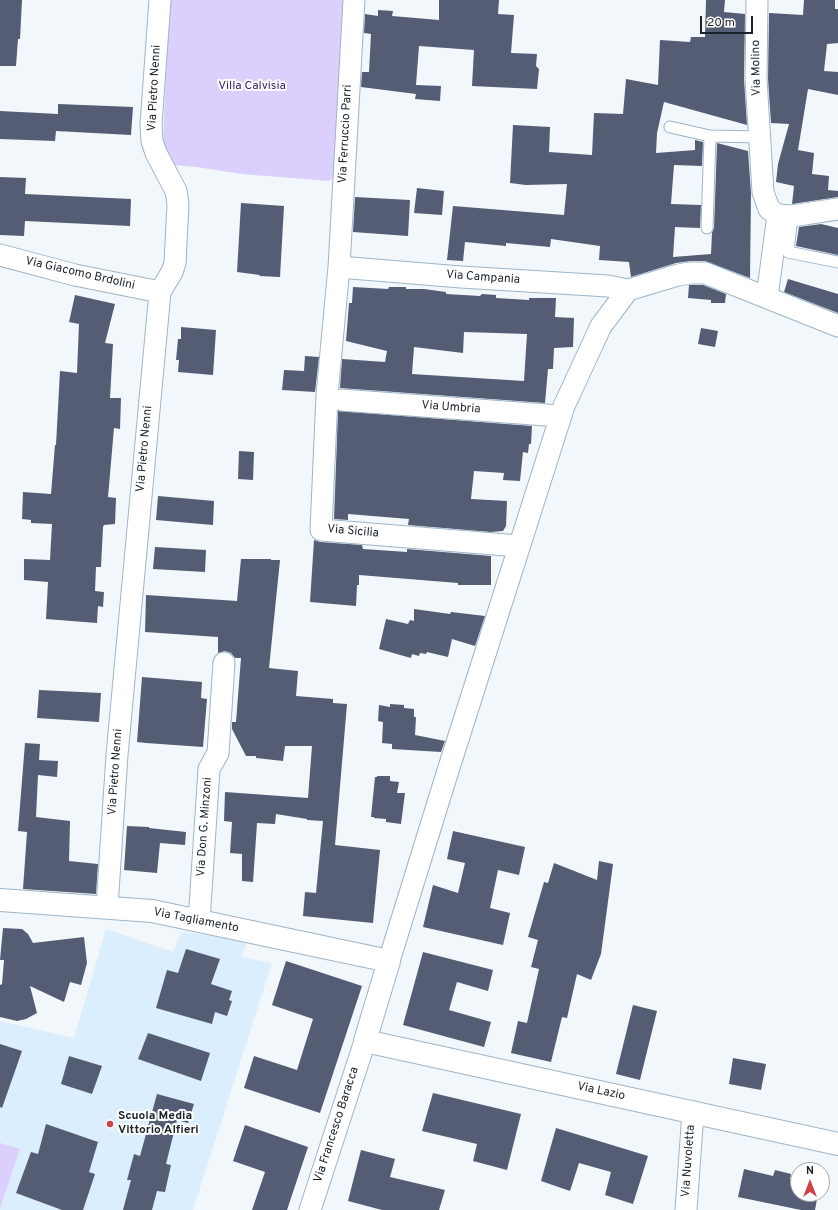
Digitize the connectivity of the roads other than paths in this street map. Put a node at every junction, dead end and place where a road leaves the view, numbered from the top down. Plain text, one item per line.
1 (160, 0) edge
2 (354, 0) edge
3 (757, 0) edge
4 (670, 127) dead end
5 (710, 136) junction
6 (759, 137) junction
7 (838, 209) edge
8 (785, 216) junction
9 (708, 228) dead end
10 (0, 255) edge
11 (838, 262) edge
12 (339, 267) junction
13 (628, 290) junction
14 (160, 292) junction
15 (767, 297) junction
16 (838, 326) edge
17 (334, 398) junction
18 (560, 416) junction
19 (519, 546) junction
20 (224, 663) dead end
21 (0, 900) edge
22 (107, 907) junction
23 (198, 921) junction
24 (389, 961) junction
25 (364, 1041) junction
26 (693, 1112) junction
27 (838, 1144) edge
28 (310, 1210) edge
29 (686, 1210) edge

1 - 14 street, Via Pietro Nenni
2 - 12 street, Via Ferruccio Parri
3 - 6 street, Via Molino
4 - 5 lane
5 - 6 lane
5 - 9 lane
6 - 8 street, Via Molino
7 - 8 street
8 - 11 lane
8 - 15 street
10 - 14 street, Via Giacomo Brdolini
12 - 13 street, Via Campania
12 - 17 street, Via Ferruccio Parri
13 - 15 street
13 - 18 street
14 - 22 street, Via Pietro Nenni
15 - 16 street
17 - 18 street, Via Umbria
17 - 19 street, Via Sicilia
18 - 19 street
19 - 24 street
20 - 23 street, Via Don G. Minzoni
21 - 22 main road, Via Tagliamento
22 - 23 main road, Via Tagliamento
23 - 24 main road, Via Tagliamento
24 - 25 main road
25 - 26 main road, Via Lazio
25 - 28 street, Via Francesco Baracca
26 - 27 main road, Via Lazio
26 - 29 street, Via Nuvoletta

